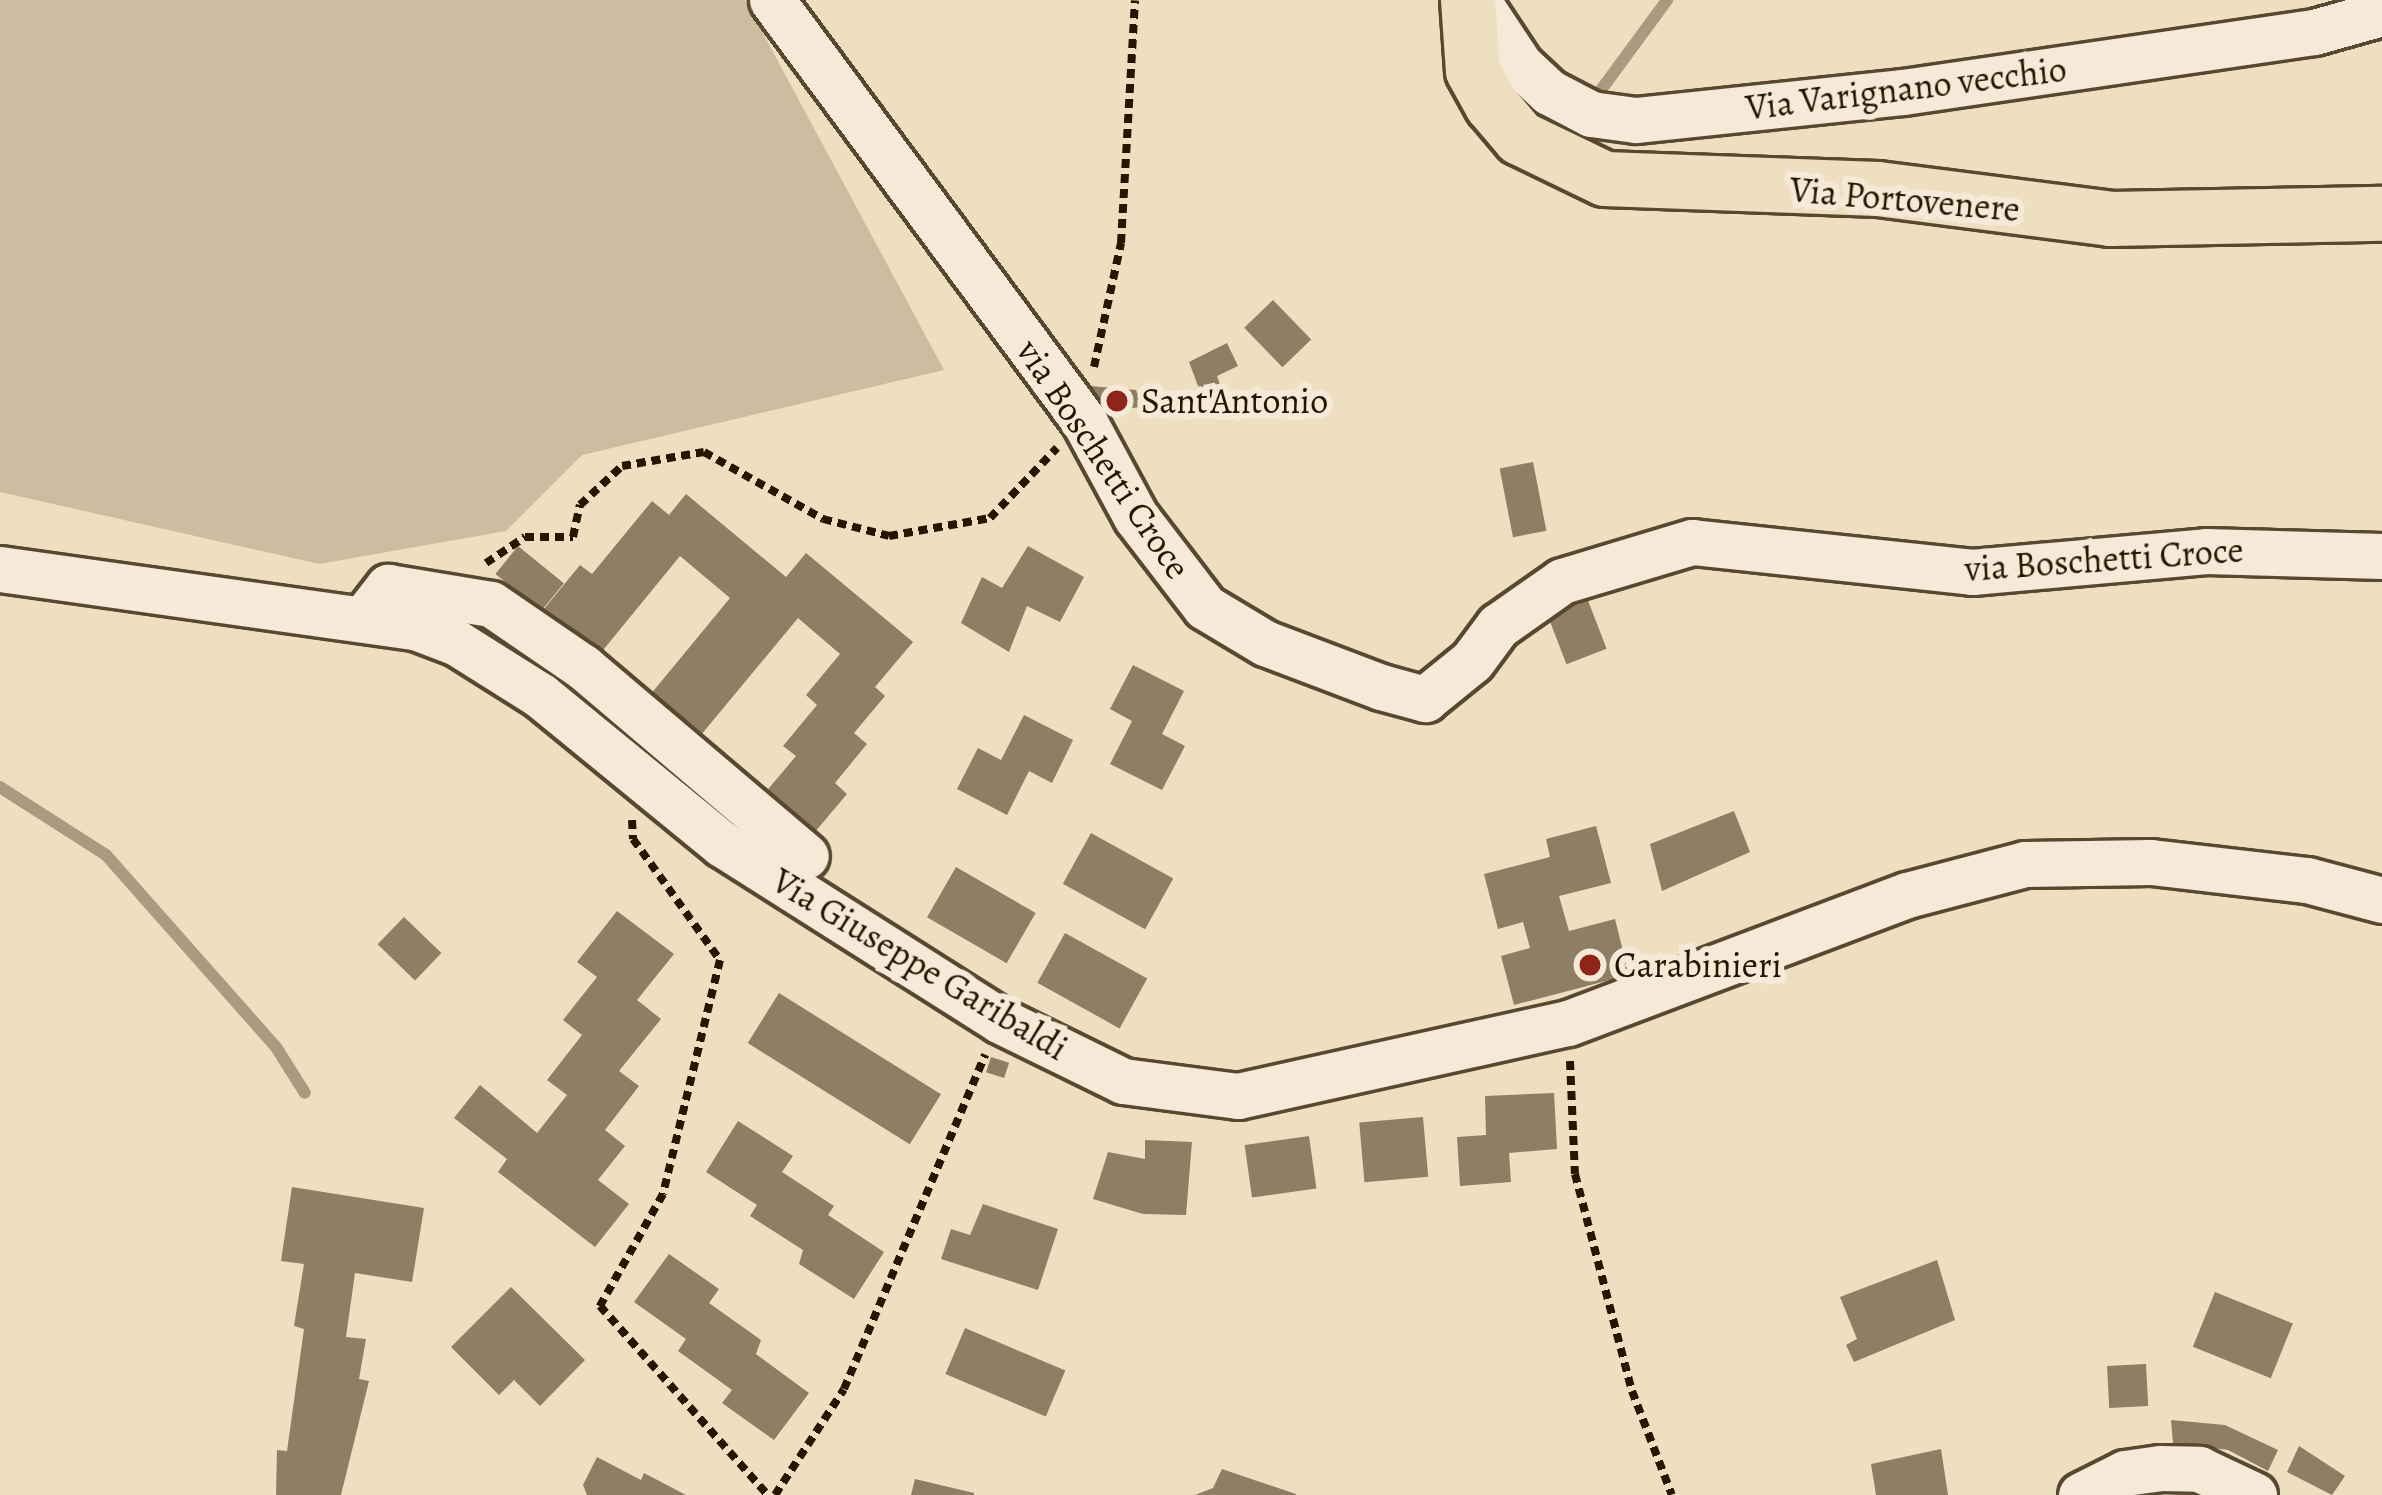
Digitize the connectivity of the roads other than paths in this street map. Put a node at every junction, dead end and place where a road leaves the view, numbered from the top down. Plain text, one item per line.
1 (772, 0) edge
2 (1468, 0) edge
3 (1477, 0) edge
4 (2382, 13) edge
5 (2382, 214) edge
6 (2382, 556) edge
7 (0, 569) edge
8 (363, 620) junction
9 (806, 856) dead end
10 (2382, 900) edge
11 (2081, 1495) edge
12 (2254, 1495) edge

1 - 6 street, via Boschetti Croce
2 - 5 main road, Via Portovenere
3 - 4 street, Via Varignano vecchio
7 - 8 street, Via Giuseppe Garibaldi
8 - 9 street
8 - 10 street, Via Giuseppe Garibaldi
11 - 12 street

